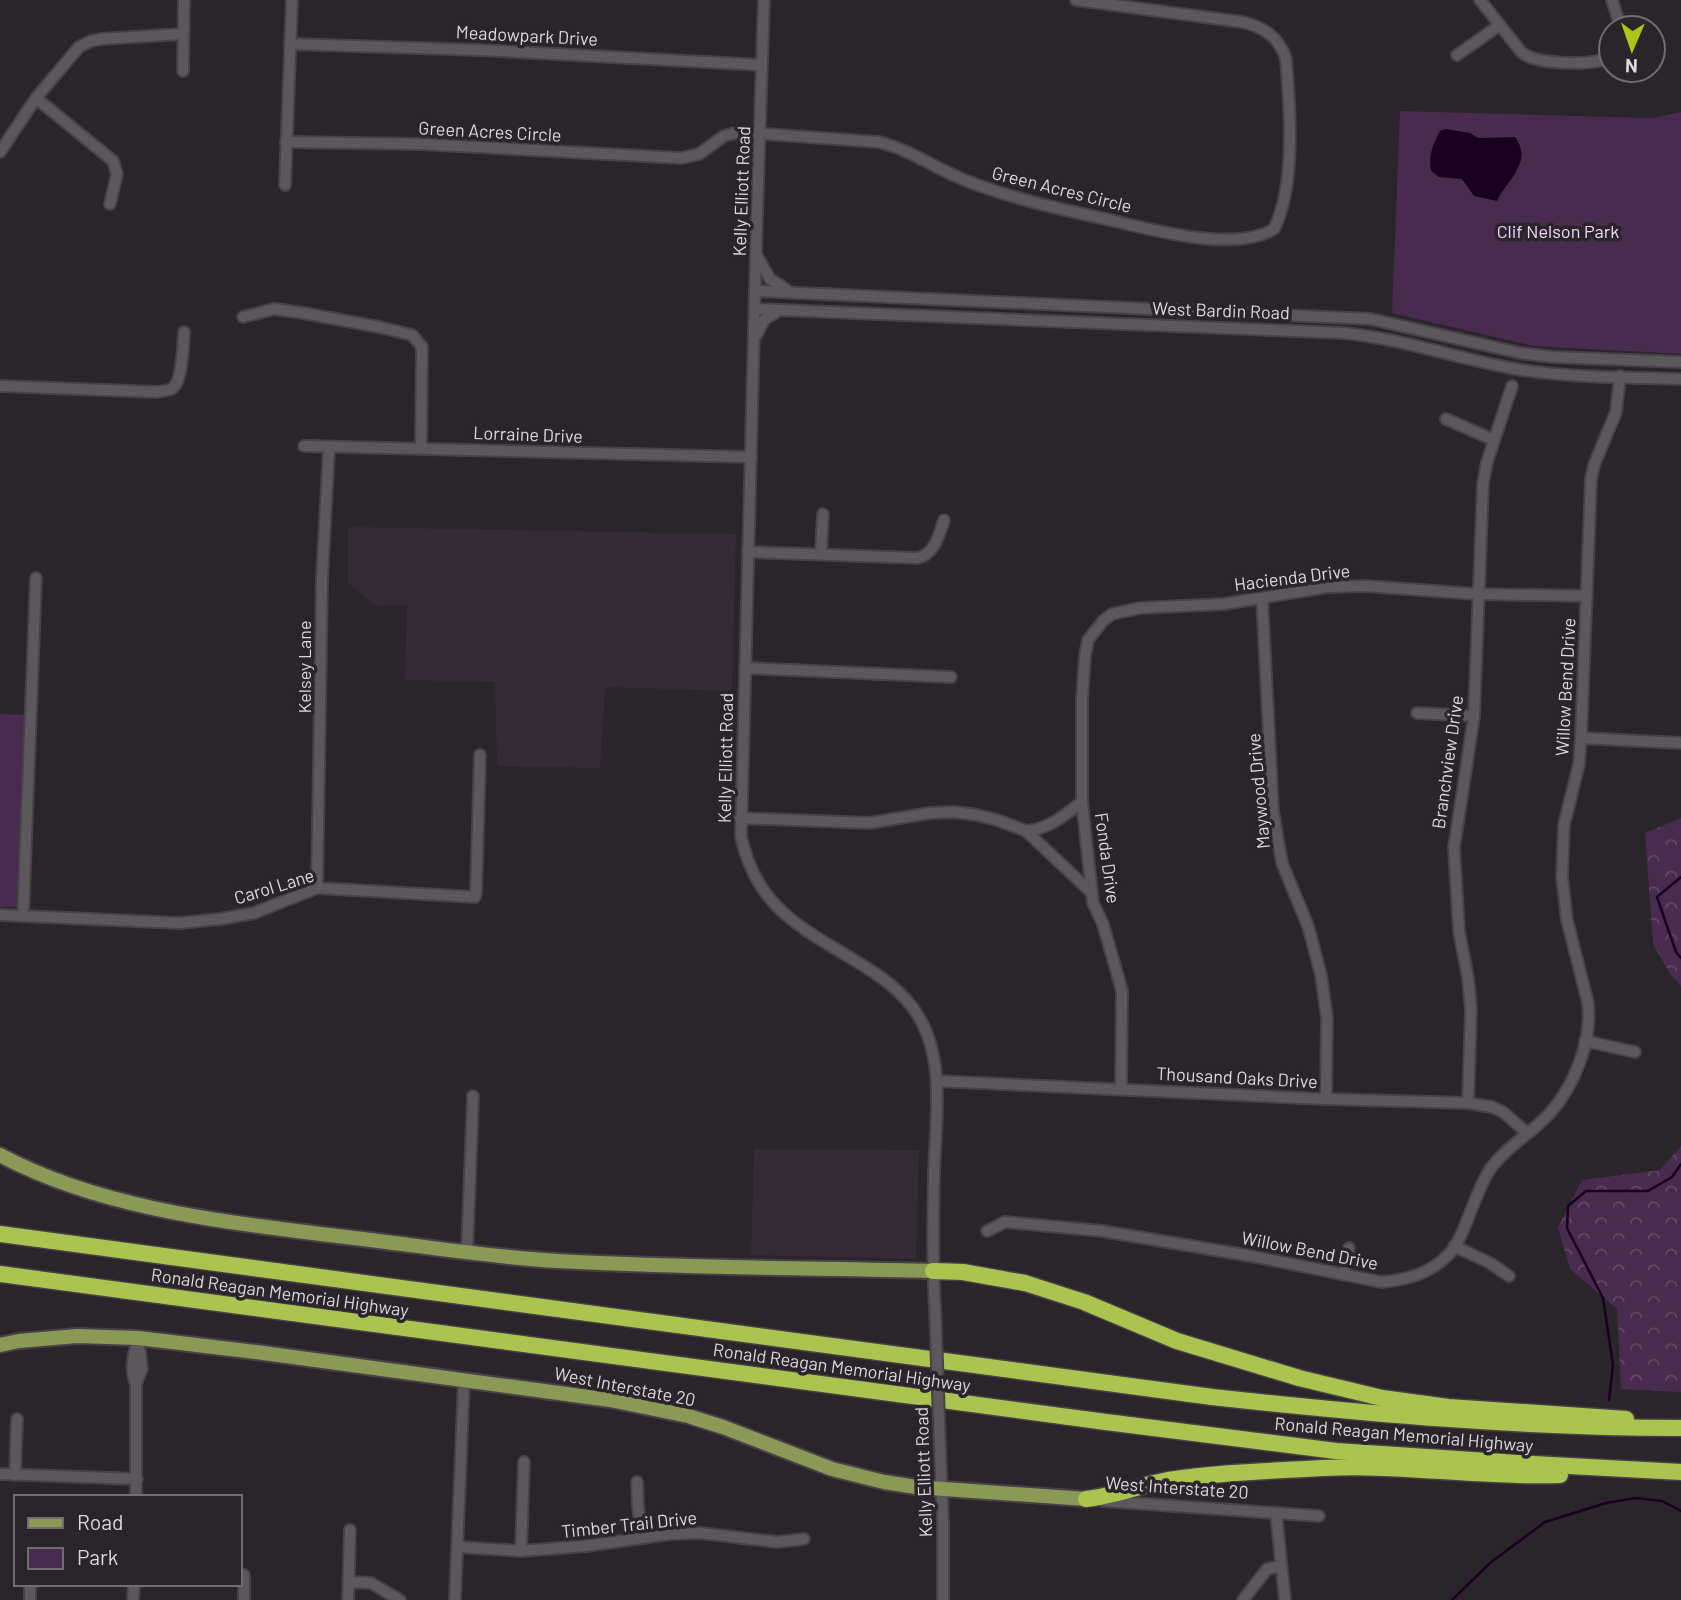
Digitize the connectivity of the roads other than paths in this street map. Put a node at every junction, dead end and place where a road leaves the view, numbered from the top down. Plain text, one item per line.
1 (184, 0) edge
2 (292, 0) edge
3 (764, 0) edge
4 (1076, 0) edge
5 (1480, 0) edge
6 (1500, 25) junction
7 (182, 34) junction
8 (290, 44) junction
9 (1458, 55) dead end
10 (1597, 62) edge
11 (762, 65) junction
12 (183, 71) dead end
13 (36, 98) junction
14 (760, 132) junction
15 (286, 142) junction
16 (0, 152) edge
17 (285, 185) dead end
18 (110, 204) dead end
19 (756, 254) junction
20 (755, 291) junction
21 (789, 292) junction
22 (755, 309) junction
23 (779, 310) junction
24 (243, 317) dead end
25 (1407, 325) junction
26 (184, 332) dead end
27 (754, 340) junction
28 (1403, 341) junction
29 (1621, 359) junction
30 (1681, 362) edge
31 (1598, 375) junction
32 (1620, 376) junction
33 (1640, 377) junction
34 (1681, 379) edge
35 (0, 386) edge
36 (1512, 386) dead end
37 (1446, 419) dead end
38 (1494, 440) junction
39 (304, 446) dead end
40 (329, 447) junction
41 (421, 449) junction
42 (751, 457) junction
43 (823, 514) dead end
44 (944, 520) dead end
45 (748, 552) junction
46 (821, 554) junction
47 (36, 578) dead end
48 (1477, 594) junction
49 (1587, 596) junction
50 (1262, 598) junction
51 (1094, 632) joint
52 (745, 668) junction
53 (951, 677) dead end
54 (1417, 713) dead end
55 (1474, 716) junction
56 (1581, 738) junction
57 (1681, 743) edge
58 (480, 755) dead end
59 (1082, 802) junction
60 (740, 818) junction
61 (1026, 831) junction
62 (317, 888) junction
63 (1092, 893) junction
64 (0, 915) edge
65 (23, 916) junction
66 (1585, 1041) junction
67 (1635, 1052) dead end
68 (937, 1081) junction
69 (1121, 1088) junction
70 (473, 1096) dead end
71 (1326, 1099) junction
72 (1468, 1103) junction
73 (1527, 1133) junction
74 (0, 1154) edge
75 (987, 1231) dead end
76 (0, 1234) edge
77 (1454, 1246) junction
78 (1349, 1248) dead end
79 (467, 1253) junction
80 (933, 1271) junction
81 (0, 1274) edge
82 (1344, 1275) junction
83 (1510, 1276) dead end
84 (138, 1338) junction
85 (0, 1345) edge
86 (464, 1379) junction
87 (17, 1419) dead end
88 (1681, 1426) edge
89 (524, 1462) dead end
90 (1663, 1471) junction
91 (1681, 1472) edge
92 (0, 1474) edge
93 (15, 1475) junction
94 (137, 1479) junction
95 (637, 1482) dead end
96 (941, 1489) junction
97 (136, 1495) edge
98 (1086, 1499) junction
99 (1276, 1513) junction
100 (1319, 1516) dead end
101 (350, 1530) dead end
102 (642, 1538) junction
103 (804, 1539) dead end
104 (457, 1547) junction
105 (522, 1551) junction
106 (1280, 1566) junction
107 (244, 1575) dead end
108 (350, 1582) junction
109 (30, 1587) dead end
110 (30, 1600) edge
111 (244, 1600) edge
112 (348, 1600) edge
113 (400, 1600) edge
114 (455, 1600) edge
115 (943, 1600) edge
116 (1243, 1600) edge
117 (1284, 1600) edge

1 - 7 street
2 - 8 street
3 - 11 street, Kelly Elliott Road
4 - 14 street, Green Acres Circle
5 - 6 street
6 - 9 street
6 - 10 street
7 - 12 street
7 - 13 street
8 - 11 street, Meadowpark Drive
8 - 15 street
11 - 14 street, Kelly Elliott Road
13 - 16 street
13 - 18 street
14 - 15 street, Green Acres Circle
14 - 19 street, Kelly Elliott Road
15 - 17 street
19 - 20 street, Kelly Elliott Road
19 - 21 street
20 - 21 street, West Bardin Road
20 - 22 street, Kelly Elliott Road
21 - 25 street, West Bardin Road
22 - 23 street, West Bardin Road
22 - 27 street, Kelly Elliott Road
23 - 27 street
23 - 28 street, West Bardin Road
24 - 41 street
25 - 28 street
25 - 29 street, West Bardin Road
26 - 35 street
27 - 42 street, Kelly Elliott Road
28 - 31 street, West Bardin Road
29 - 30 street, West Bardin Road
29 - 31 street
29 - 33 street
31 - 32 street, West Bardin Road
32 - 33 street, West Bardin Road
32 - 49 street, Willow Bend Drive
33 - 34 street, West Bardin Road
36 - 38 street, Branchview Drive
37 - 38 street
38 - 48 street, Branchview Drive
39 - 40 street, Lorraine Drive
40 - 41 street, Lorraine Drive
40 - 62 street, Kelsey Lane
41 - 42 street, Lorraine Drive
42 - 45 street, Kelly Elliott Road
43 - 46 street
44 - 46 street
45 - 46 street
45 - 52 street, Kelly Elliott Road
47 - 65 street
48 - 49 street, Hacienda Drive
48 - 50 street, Hacienda Drive
48 - 55 street, Branchview Drive
49 - 56 street, Willow Bend Drive
50 - 51 street, Hacienda Drive
50 - 71 street, Maywood Drive
51 - 59 street, Fonda Drive
52 - 53 street
52 - 60 street, Kelly Elliott Road
54 - 55 street
55 - 72 street, Branchview Drive
56 - 57 street
56 - 66 street, Willow Bend Drive
58 - 62 street, Carol Lane
59 - 61 street
59 - 63 street, Fonda Drive
60 - 61 street
60 - 68 street, Kelly Elliott Road
61 - 63 street
62 - 65 street, Carol Lane
63 - 69 street, Fonda Drive
64 - 65 street, Carol Lane
66 - 67 street
66 - 73 street, Willow Bend Drive
68 - 69 street, Thousand Oaks Drive
68 - 80 street, Kelly Elliott Road
69 - 71 street, Thousand Oaks Drive
70 - 79 street
71 - 72 street, Thousand Oaks Drive
72 - 73 street, Thousand Oaks Drive
73 - 77 street, Willow Bend Drive
74 - 79 main road
75 - 82 street, Willow Bend Drive
76 - 88 highway, Ronald Reagan Memorial Highway
77 - 82 street, Willow Bend Drive
77 - 83 street
78 - 82 street
79 - 80 main road
80 - 88 highway
80 - 96 street, Kelly Elliott Road, bridge
81 - 90 highway, Ronald Reagan Memorial Highway
84 - 85 main road, West Interstate 20
84 - 86 main road, West Interstate 20
84 - 94 street
86 - 96 main road, West Interstate 20
86 - 104 street
87 - 93 street
89 - 105 street
90 - 91 highway, Ronald Reagan Memorial Highway
90 - 98 highway
92 - 93 street
93 - 94 street
94 - 97 street
95 - 102 street
96 - 98 main road, West Interstate 20
96 - 115 street, Kelly Elliott Road
98 - 99 street, West Interstate 20
99 - 100 street, West Interstate 20
99 - 106 street
101 - 108 street
102 - 103 street, Timber Trail Drive
102 - 105 street, Timber Trail Drive
104 - 105 street, Timber Trail Drive
104 - 114 street
106 - 116 street
106 - 117 street
107 - 111 street
108 - 112 street
108 - 113 street
109 - 110 street

